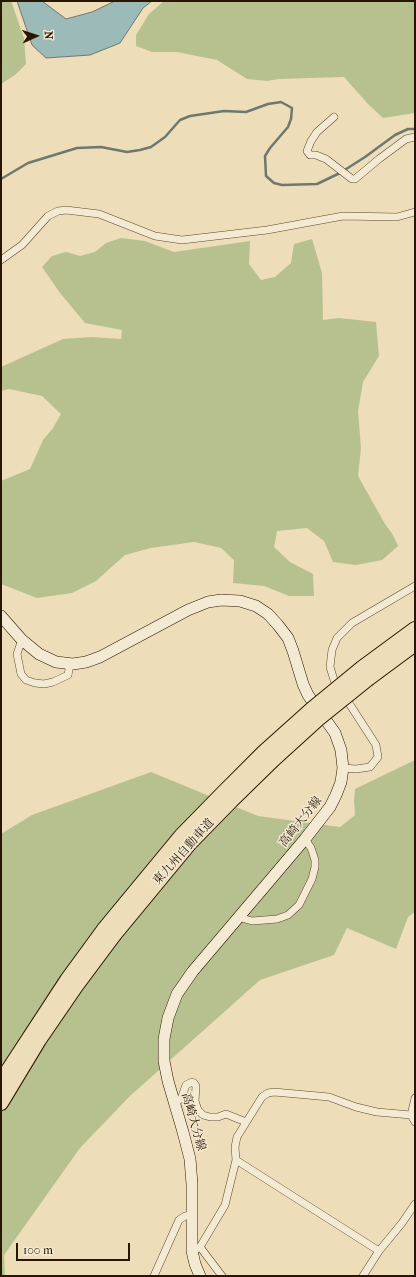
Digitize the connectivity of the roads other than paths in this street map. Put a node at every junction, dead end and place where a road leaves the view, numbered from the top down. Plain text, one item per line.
1 (334, 117) dead end
2 (415, 137) edge
3 (415, 212) edge
4 (1, 260) edge
5 (415, 586) edge
6 (1, 616) edge
7 (415, 629) edge
8 (23, 641) junction
9 (415, 644) edge
10 (70, 664) junction
11 (366, 673) junction
12 (342, 768) junction
13 (305, 839) junction
14 (238, 917) junction
15 (110, 932) junction
16 (1, 1082) edge
17 (415, 1098) edge
18 (1, 1103) edge
19 (174, 1103) junction
20 (411, 1115) junction
21 (246, 1122) junction
22 (415, 1122) edge
23 (236, 1160) junction
24 (415, 1204) edge
25 (192, 1215) junction
26 (196, 1249) junction
27 (380, 1250) junction
28 (154, 1276) edge
29 (200, 1276) edge
30 (222, 1276) edge
31 (363, 1276) edge

1 - 2 street
3 - 4 street
5 - 12 street
6 - 8 main road, 高崎大分線
7 - 11 highway, 東九州自動車道
8 - 10 main road, 高崎大分線
8 - 10 street
9 - 11 highway, 東九州自動車道
10 - 12 main road, 高崎大分線
11 - 15 highway, 東九州自動車道, bridge
12 - 13 main road, 高崎大分線
13 - 14 main road, 高崎大分線
13 - 14 street
14 - 19 main road, 高崎大分線
15 - 16 highway, 東九州自動車道
15 - 18 highway, 東九州自動車道
17 - 20 street
19 - 21 street
19 - 25 main road, 高崎大分線
20 - 21 street
20 - 22 street
21 - 23 street
23 - 26 street
23 - 27 street
24 - 27 street
25 - 26 main road, 高崎大分線
25 - 28 street
26 - 29 main road, 高崎大分線
26 - 30 street
27 - 31 street

